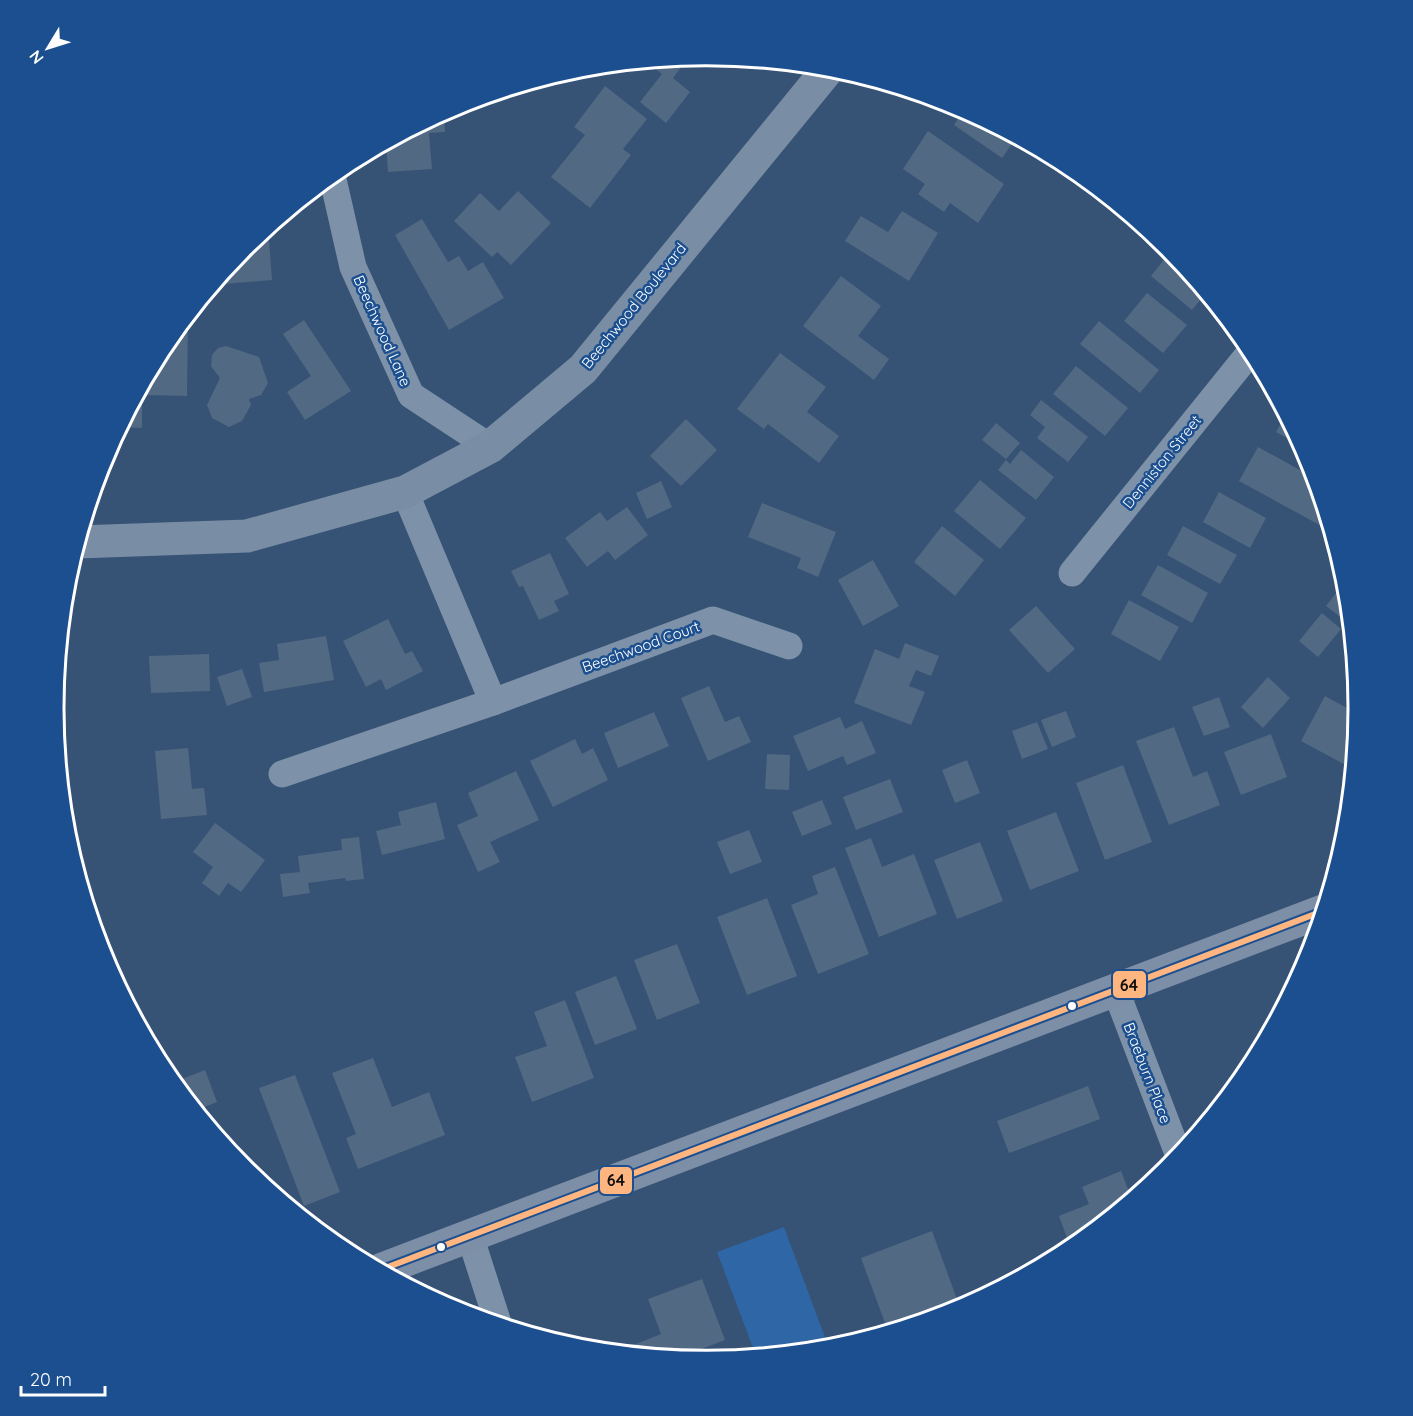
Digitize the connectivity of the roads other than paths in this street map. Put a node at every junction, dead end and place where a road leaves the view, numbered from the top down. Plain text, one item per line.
1 (822, 76) edge
2 (334, 185) edge
3 (1245, 359) edge
4 (490, 447) junction
5 (405, 492) junction
6 (86, 542) edge
7 (1072, 573) dead end
8 (789, 646) dead end
9 (493, 702) junction
10 (282, 774) dead end
11 (1313, 916) edge
12 (1116, 991) junction
13 (1175, 1146) edge
14 (470, 1236) junction
15 (390, 1266) edge
16 (495, 1314) edge

1 - 4 main road, Beechwood Boulevard
2 - 4 street, Beechwood Lane
3 - 7 street, Denniston Street
4 - 5 main road, Beechwood Boulevard
5 - 6 main road, Beechwood Boulevard
5 - 9 street
8 - 9 street, Beechwood Court
9 - 10 street, Beechwood Court
11 - 12 main road
12 - 13 street, Braeburn Place
12 - 14 main road
14 - 15 main road
14 - 16 street

